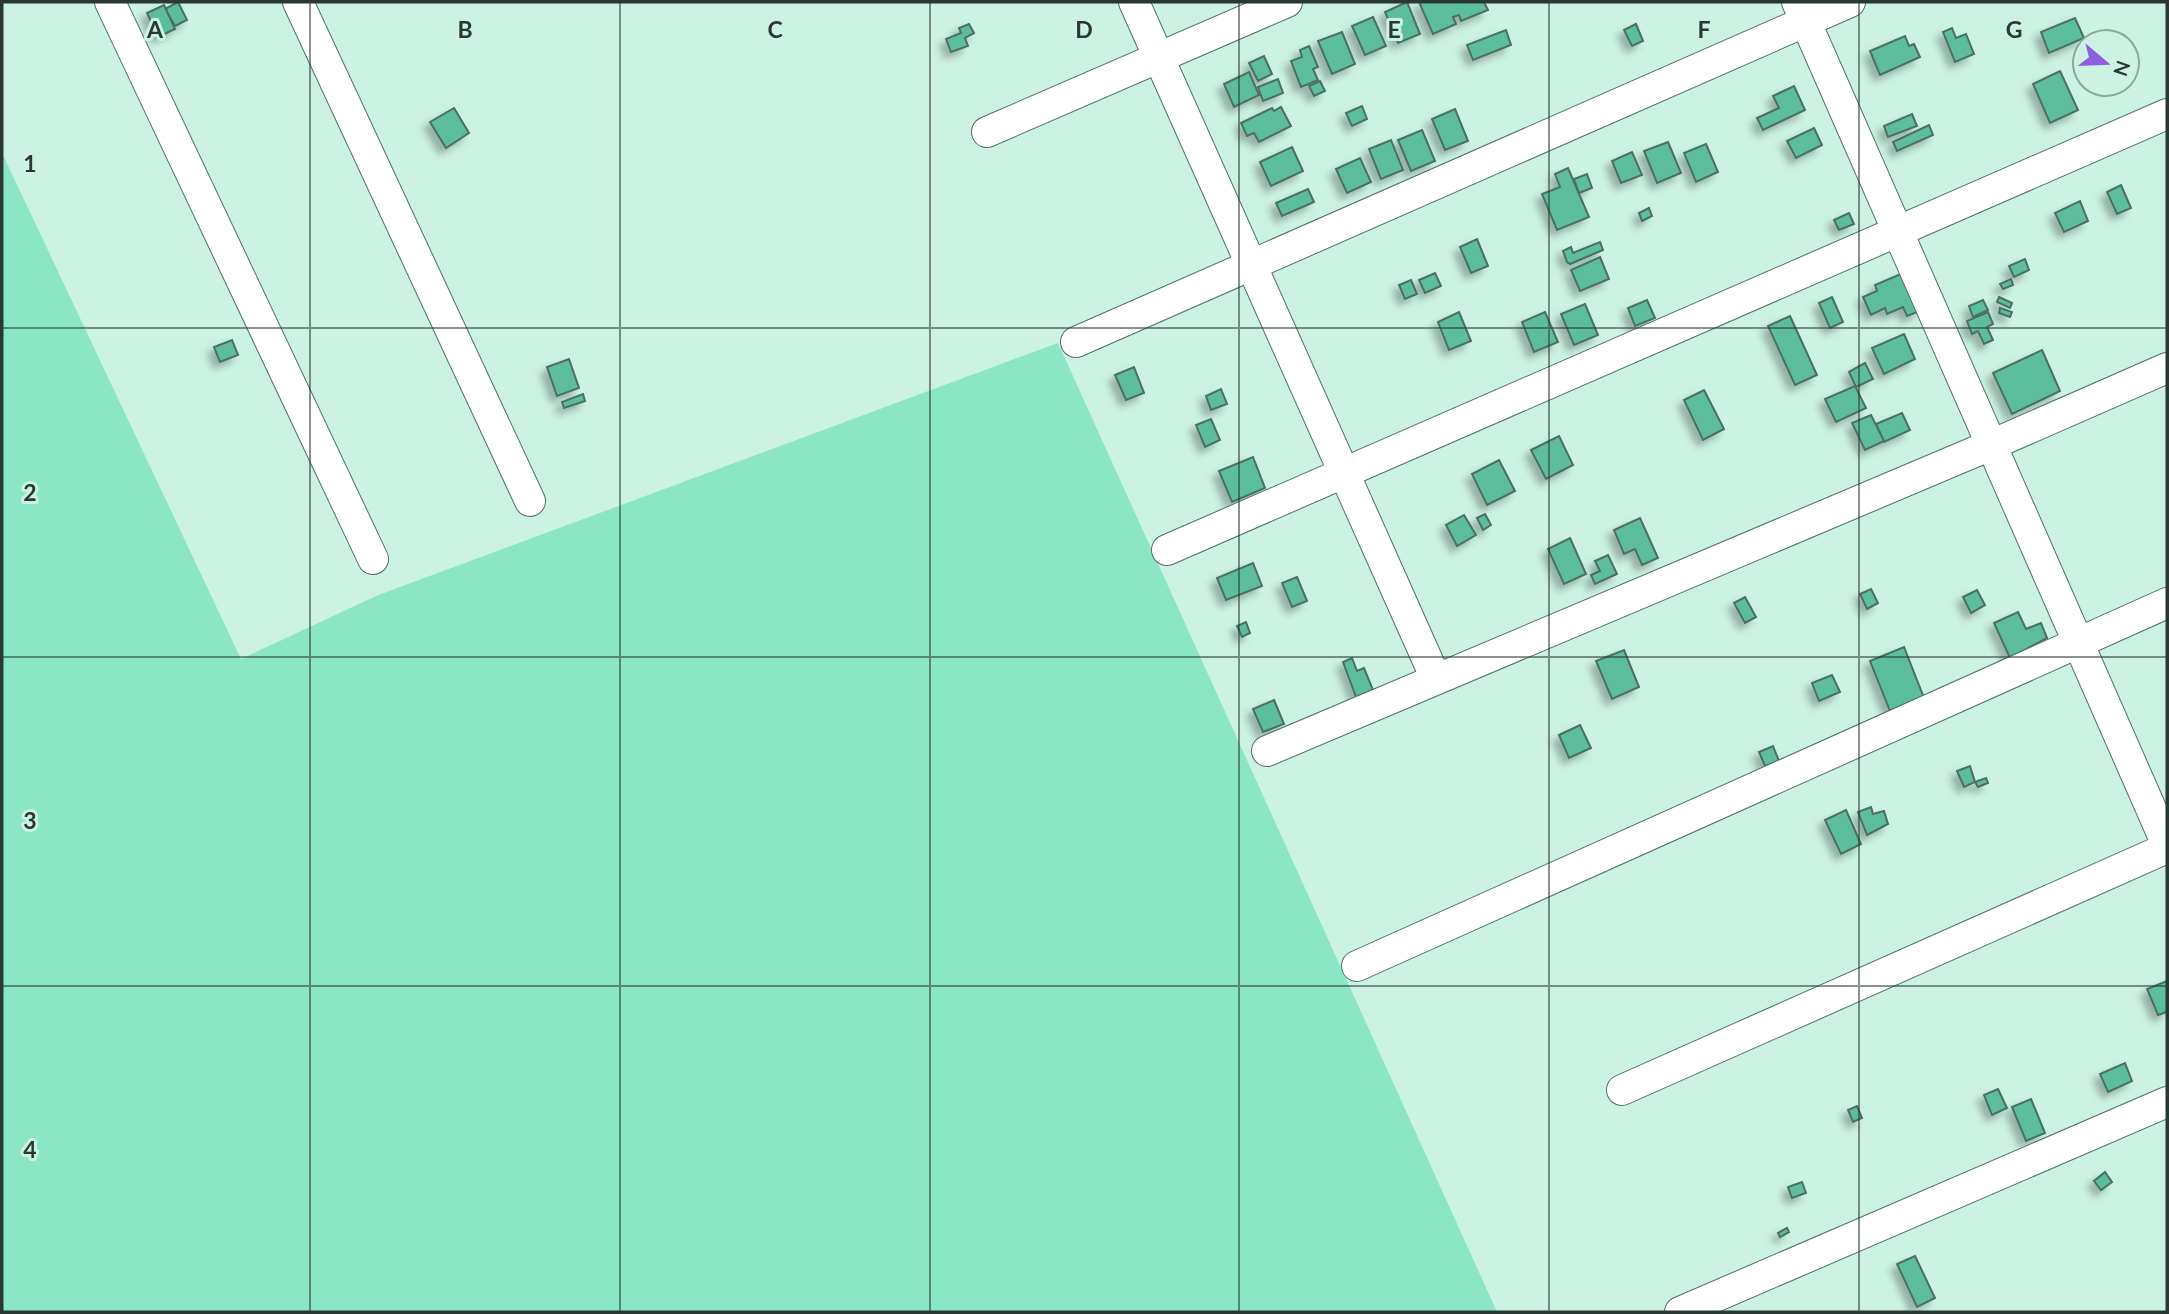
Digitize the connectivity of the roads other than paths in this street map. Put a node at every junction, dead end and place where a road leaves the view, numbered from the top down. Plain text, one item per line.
1 (110, 2) edge
2 (298, 2) edge
3 (1134, 2) edge
4 (1287, 2) edge
5 (1850, 2) edge
6 (1801, 11) edge
7 (1159, 57) junction
8 (2167, 114) edge
9 (986, 132) dead end
10 (1898, 231) junction
11 (1251, 265) junction
12 (1076, 342) dead end
13 (2167, 369) edge
14 (1992, 445) junction
15 (1344, 473) junction
16 (530, 501) dead end
17 (1167, 550) dead end
18 (373, 559) dead end
19 (2167, 603) edge
20 (2079, 643) junction
21 (1436, 680) junction
22 (1267, 751) dead end
23 (2167, 846) edge
24 (1357, 966) dead end
25 (1622, 1090) dead end
26 (2167, 1102) edge
27 (1681, 1312) edge

1 - 18 street
2 - 16 street
3 - 7 street
4 - 7 street
5 - 6 street
6 - 10 street
6 - 11 street
7 - 9 street
7 - 11 street
8 - 10 street
10 - 14 street
10 - 15 street
11 - 12 street
11 - 15 street
13 - 14 street
14 - 20 street
14 - 21 street
15 - 17 street
15 - 21 street
19 - 20 street
20 - 23 street
20 - 24 street
21 - 22 street
23 - 25 street
26 - 27 street

